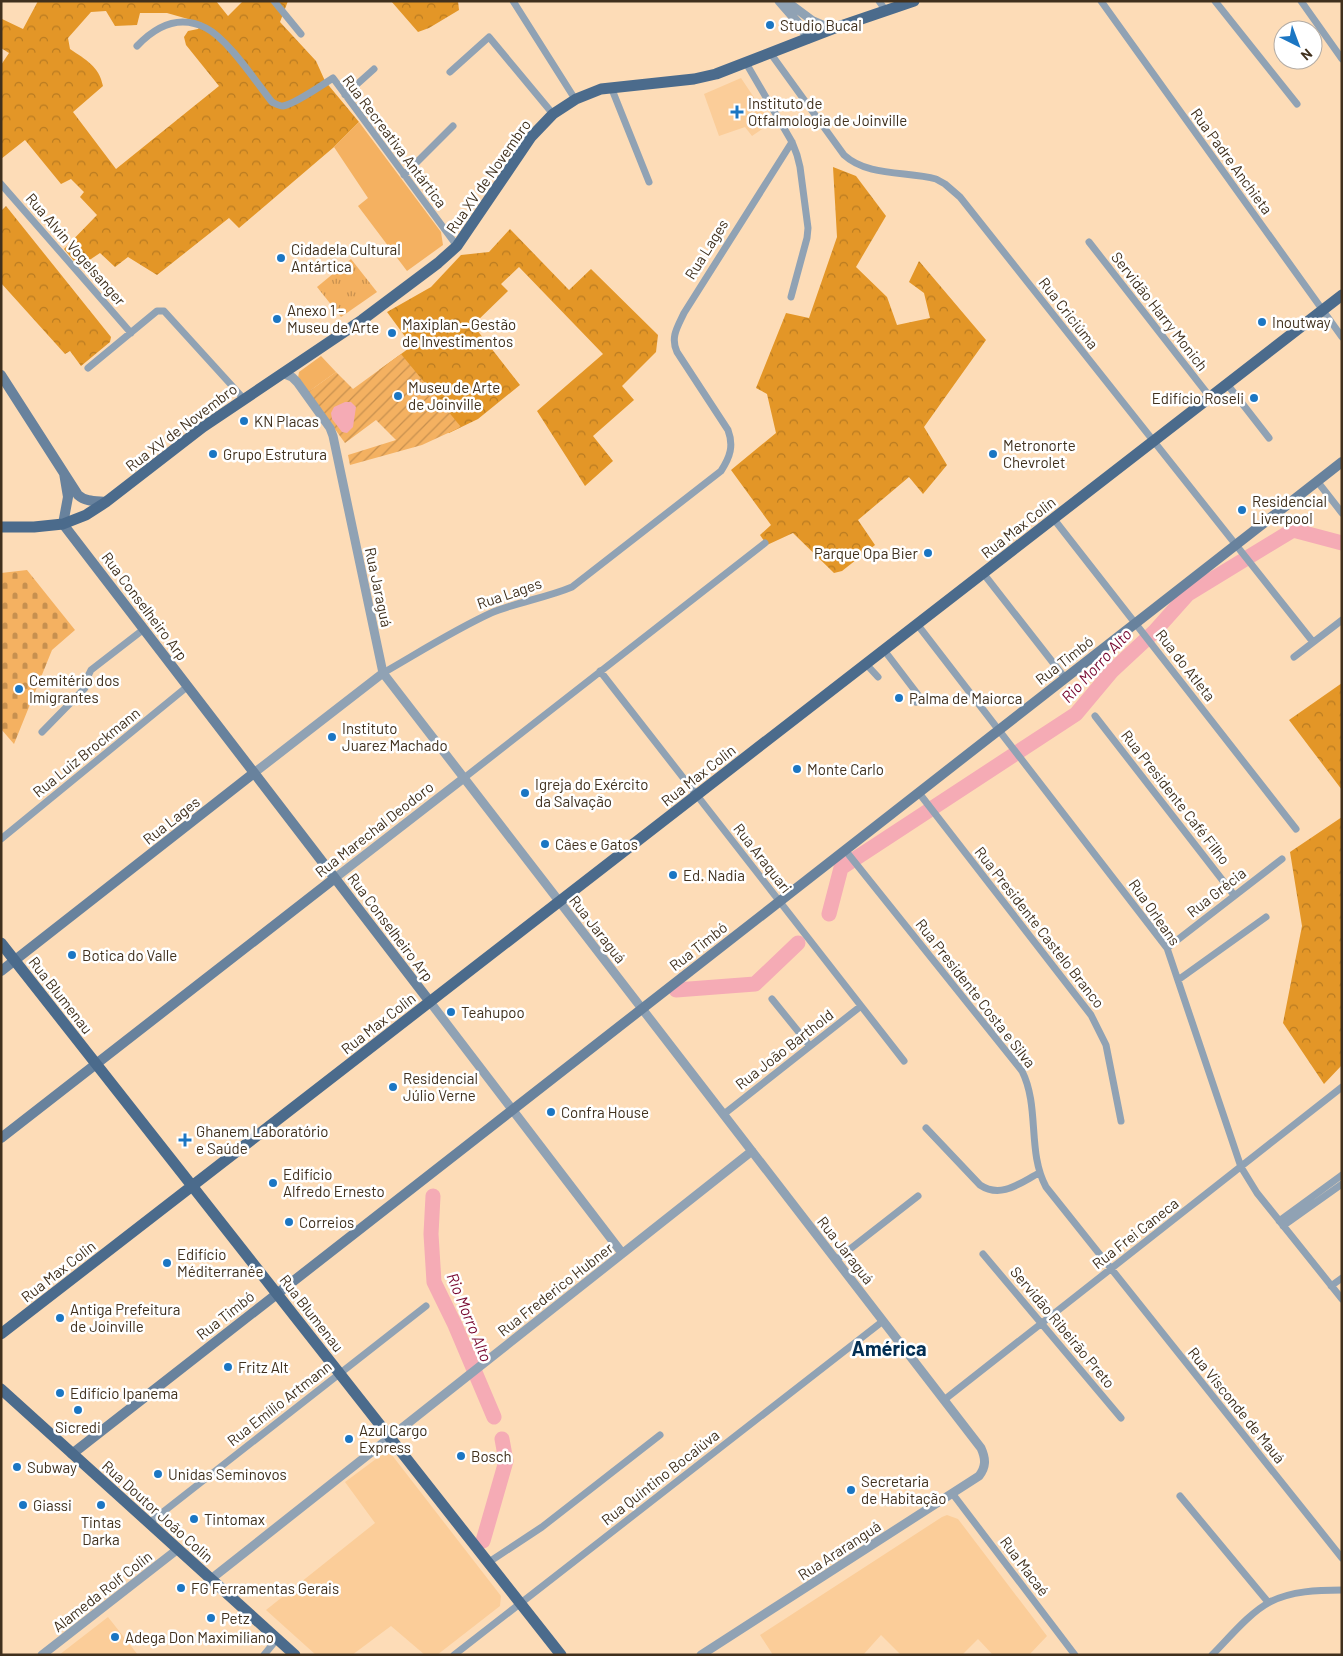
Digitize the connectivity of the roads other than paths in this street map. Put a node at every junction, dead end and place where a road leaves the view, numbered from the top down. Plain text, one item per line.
1 (274, 1) edge
2 (512, 1) edge
3 (779, 1) edge
4 (786, 1) edge
5 (914, 1) edge
6 (1101, 1) edge
7 (1215, 1) edge
8 (1301, 1) edge
9 (882, 6) edge
10 (832, 29) junction
11 (301, 34) dead end
12 (808, 39) junction
13 (137, 46) dead end
14 (771, 54) junction
15 (1342, 59) edge
16 (746, 63) junction
17 (374, 69) dead end
18 (450, 72) dead end
19 (611, 87) junction
20 (345, 95) junction
21 (575, 99) junction
22 (1297, 104) dead end
23 (554, 114) junction
24 (453, 126) dead end
25 (792, 142) junction
26 (404, 175) junction
27 (649, 182) dead end
28 (1, 184) edge
29 (1089, 242) dead end
30 (457, 246) junction
31 (1342, 295) edge
32 (791, 298) dead end
33 (1322, 310) junction
34 (131, 333) junction
35 (1342, 337) edge
36 (88, 368) dead end
37 (282, 373) junction
38 (1, 375) edge
39 (1227, 384) junction
40 (1210, 397) junction
41 (244, 399) junction
42 (1269, 438) dead end
43 (1153, 441) junction
44 (1342, 462) edge
45 (64, 473) junction
46 (1317, 482) junction
47 (106, 502) junction
48 (1342, 513) edge
49 (1053, 518) junction
50 (63, 524) junction
51 (1, 527) edge
52 (765, 543) dead end
53 (1238, 549) junction
54 (983, 573) junction
55 (1342, 620) edge
56 (918, 624) junction
57 (1137, 626) junction
58 (144, 629) junction
59 (1313, 642) junction
60 (884, 650) junction
61 (1294, 657) dead end
62 (866, 664) junction
63 (600, 672) junction
64 (383, 673) junction
65 (878, 678) dead end
66 (1065, 678) junction
67 (188, 686) junction
68 (916, 702) dead end
69 (1095, 716) dead end
70 (999, 730) junction
71 (42, 732) dead end
72 (254, 773) junction
73 (464, 778) junction
74 (919, 793) junction
75 (697, 795) junction
76 (1296, 829) dead end
77 (1, 839) edge
78 (847, 852) junction
79 (1282, 859) dead end
80 (335, 878) junction
81 (1234, 895) junction
82 (559, 901) junction
83 (780, 901) junction
84 (1266, 917) dead end
85 (1, 943) edge
86 (1167, 948) junction
87 (15, 960) junction
88 (1, 971) edge
89 (1178, 980) junction
90 (772, 999) dead end
91 (430, 1002) junction
92 (861, 1006) junction
93 (642, 1008) junction
94 (810, 1046) junction
95 (904, 1061) dead end
96 (97, 1064) junction
97 (1342, 1087) edge
98 (512, 1110) junction
99 (724, 1114) junction
100 (1121, 1121) dead end
101 (926, 1128) dead end
102 (1, 1138) edge
103 (752, 1151) junction
104 (1241, 1166) junction
105 (1039, 1173) junction
106 (1342, 1175) edge
107 (1342, 1184) edge
108 (192, 1186) junction
109 (918, 1196) dead end
110 (1281, 1223) junction
111 (622, 1253) junction
112 (983, 1254) dead end
113 (836, 1260) junction
114 (1111, 1269) junction
115 (1342, 1278) edge
116 (1331, 1286) junction
117 (277, 1293) junction
118 (1342, 1299) edge
119 (426, 1306) dead end
120 (883, 1320) junction
121 (1042, 1324) junction
122 (1, 1334) edge
123 (340, 1373) junction
124 (1, 1389) edge
125 (944, 1400) junction
126 (1121, 1418) dead end
127 (660, 1435) dead end
128 (390, 1437) junction
129 (72, 1454) junction
130 (985, 1463) joint
131 (952, 1493) junction
132 (1180, 1496) dead end
133 (149, 1523) junction
134 (178, 1549) junction
135 (1342, 1558) edge
136 (489, 1562) junction
137 (211, 1579) junction
138 (1342, 1590) edge
139 (1268, 1602) junction
140 (521, 1603) junction
141 (277, 1639) junction
142 (715, 1651) edge
143 (42, 1655) edge
144 (264, 1655) edge
145 (295, 1655) edge
146 (454, 1655) edge
147 (561, 1655) edge
148 (701, 1655) edge
149 (1075, 1655) edge
150 (1212, 1655) edge

1 - 11 street
2 - 21 street
3 - 12 street
4 - 10 street
5 - 9 main road, Rua XV de Novembro
6 - 33 street, Rua Padre Anchieta
7 - 22 street
8 - 15 street
9 - 10 main road, Rua XV de Novembro
10 - 12 main road, Rua XV de Novembro
12 - 14 main road, Rua XV de Novembro
13 - 20 street, Rua Recreativa Antártica
14 - 16 main road, Rua XV de Novembro
14 - 43 street, Rua Criciúma
16 - 19 main road, Rua XV de Novembro
16 - 25 street
17 - 20 street
18 - 23 street
19 - 21 main road, Rua XV de Novembro
19 - 27 street
20 - 26 street, Rua Recreativa Antártica
21 - 23 main road, Rua XV de Novembro
23 - 30 main road, Rua XV de Novembro
24 - 26 street
25 - 32 street
25 - 64 street, Rua Lages
26 - 30 street, Rua Recreativa Antártica
28 - 34 street, Rua Alvin Vogelsanger
29 - 40 street, Servidão Harry Monich
30 - 37 main road, Rua XV de Novembro
31 - 33 main road, Rua Max Colin
33 - 35 street, Rua Padre Anchieta
33 - 39 main road, Rua Max Colin
34 - 36 street
34 - 41 street
37 - 41 main road, Rua XV de Novembro
37 - 64 street, Rua Jaraguá
38 - 45 main road
39 - 40 main road, Rua Max Colin
39 - 42 street
40 - 43 main road, Rua Max Colin
41 - 47 main road, Rua XV de Novembro
43 - 49 main road, Rua Max Colin
43 - 53 street, Rua Criciúma
44 - 46 main road, Rua Timbó
45 - 47 main road
45 - 50 main road
46 - 48 street
46 - 53 main road, Rua Timbó
47 - 50 main road, Rua XV de Novembro
49 - 54 main road, Rua Max Colin
49 - 57 street, Rua do Atleta
50 - 51 main road, Rua XV de Novembro
50 - 58 main road, Rua Conselheiro Arp
52 - 63 street, Rua Marechal Deodoro
53 - 57 main road, Rua Timbó
53 - 59 street, Rua Criciúma
54 - 56 main road, Rua Max Colin
54 - 66 street
55 - 59 street
56 - 60 main road, Rua Max Colin
56 - 70 street, Rua Orleans
57 - 66 main road, Rua Timbó
57 - 76 street, Rua do Atleta
58 - 67 main road, Rua Conselheiro Arp
58 - 71 street
59 - 61 street
60 - 62 main road, Rua Max Colin
60 - 68 street
62 - 65 street
62 - 75 main road, Rua Max Colin
63 - 73 street, Rua Marechal Deodoro
63 - 75 street, Rua Araquari
64 - 72 street, Rua Lages
64 - 73 street, Rua Jaraguá
66 - 70 main road, Rua Timbó
67 - 72 main road, Rua Conselheiro Arp
67 - 77 street, Rua Luiz Brockmann
69 - 81 street, Rua Presidente Café Filho
70 - 74 main road, Rua Timbó
70 - 86 street, Rua Orleans
72 - 80 main road, Rua Conselheiro Arp
72 - 87 main road, Rua Lages
73 - 80 street, Rua Marechal Deodoro
73 - 82 street, Rua Jaraguá
74 - 78 main road, Rua Timbó
74 - 100 street, Rua Presidente Castelo Branco
75 - 82 main road, Rua Max Colin
75 - 83 street, Rua Araquari
78 - 83 main road, Rua Timbó
78 - 105 street, Rua Presidente Costa e Silva
79 - 81 street, Rua Grécia
80 - 91 main road, Rua Conselheiro Arp
80 - 96 main road, Rua Marechal Deodoro
81 - 86 street, Rua Grécia
82 - 91 main road, Rua Max Colin
82 - 93 street, Rua Jaraguá
83 - 92 street, Rua Araquari
83 - 93 main road, Rua Timbó
84 - 89 street
85 - 87 main road, Rua Blumenau
86 - 89 street, Rua Orleans
87 - 88 main road, Rua Lages
87 - 96 main road, Rua Blumenau
89 - 104 street, Rua Orleans
90 - 94 street
91 - 98 street, Rua Conselheiro Arp
91 - 108 main road, Rua Max Colin
92 - 94 street, Rua João Barthold
92 - 95 street, Rua Araquari
93 - 98 main road, Rua Timbó
93 - 99 street, Rua Jaraguá
94 - 99 street, Rua João Barthold
96 - 102 main road, Rua Marechal Deodoro
96 - 108 main road, Rua Blumenau
97 - 104 street, Rua Frei Caneca
98 - 111 street, Rua Conselheiro Arp
98 - 117 main road, Rua Timbó
99 - 103 street, Rua Jaraguá
101 - 105 street
103 - 111 street, Rua Frederico Hubner
103 - 113 street, Rua Jaraguá
104 - 110 street, Rua Orleans
104 - 114 street, Rua Frei Caneca
105 - 114 street, Rua Presidente Costa e Silva
106 - 110 street
107 - 110 street
108 - 117 main road, Rua Blumenau
108 - 122 main road, Rua Max Colin
109 - 113 street
110 - 116 street, Rua Orleans
111 - 128 street, Rua Frederico Hubner
112 - 121 street, Servidão Ribeirão Preto
113 - 120 street, Rua Jaraguá
114 - 121 street, Rua Frei Caneca
114 - 135 street, Rua Visconde de Mauá
115 - 116 street
116 - 118 street, Rua Orleans
117 - 123 main road, Rua Blumenau
117 - 129 main road, Rua Timbó
119 - 123 street, Rua Emílio Artmann
120 - 125 street, Rua Jaraguá
120 - 140 street, Rua Quintino Bocaiúva
121 - 125 street, Rua Frei Caneca
121 - 126 street, Servidão Ribeirão Preto
123 - 128 main road, Rua Blumenau
123 - 133 street, Rua Emílio Artmann
124 - 129 main road, Rua Doutor João Colin
125 - 130 street, Rua Jaraguá
127 - 136 street
128 - 136 main road, Rua Blumenau
128 - 137 street, Rua Frederico Hubner
129 - 133 main road, Rua Doutor João Colin
130 - 131 street, Rua Araranguá
131 - 142 street, Rua Araranguá
131 - 149 street, Rua Macaé
132 - 139 street
133 - 134 main road, Rua Doutor João Colin
134 - 137 main road, Rua Doutor João Colin
134 - 143 street, Alameda Rolf Colin
136 - 140 main road, Rua Blumenau
137 - 141 main road, Rua Doutor João Colin
138 - 139 street
139 - 150 street
140 - 146 street, Rua Quintino Bocaiúva
140 - 147 main road, Rua Blumenau
141 - 144 street
141 - 145 main road, Rua Doutor João Colin
142 - 148 street, Rua Araranguá

